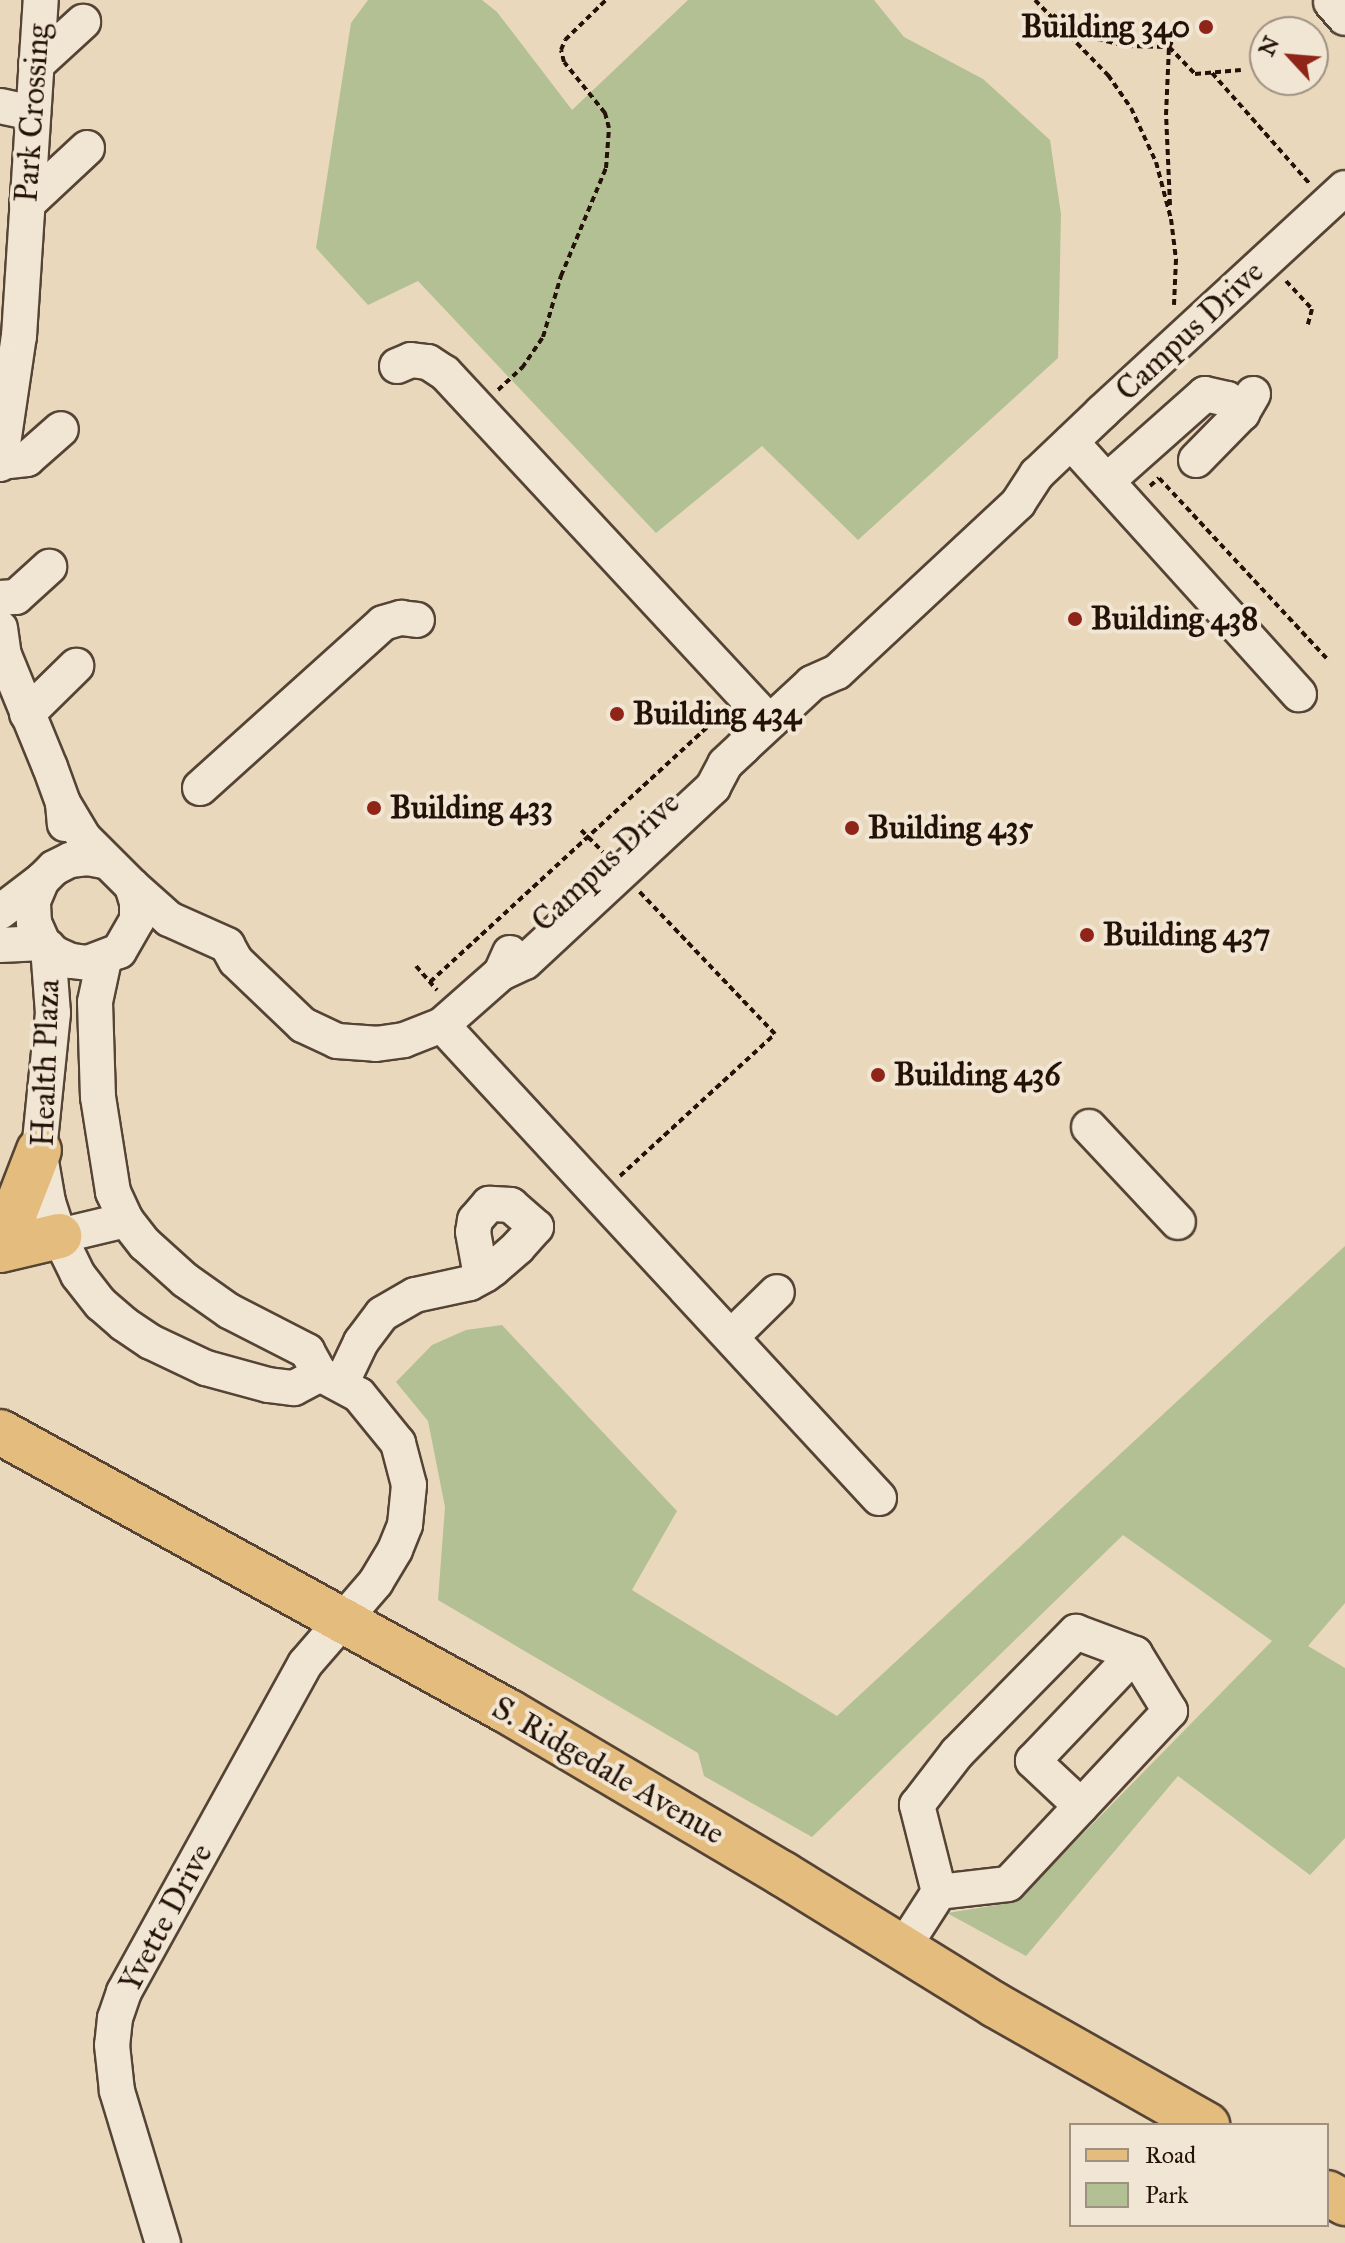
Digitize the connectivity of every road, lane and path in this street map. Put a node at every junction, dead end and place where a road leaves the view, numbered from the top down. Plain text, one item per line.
1 (41, 0) edge
2 (606, 0) edge
3 (1035, 0) edge
4 (1041, 7) junction
5 (83, 22) dead end
6 (1178, 31) dead end
7 (1169, 47) junction
8 (36, 65) junction
9 (1241, 70) dead end
10 (1212, 73) junction
11 (0, 106) edge
12 (33, 113) junction
13 (87, 148) dead end
14 (1329, 188) edge
15 (27, 204) junction
16 (1171, 219) junction
17 (1279, 273) dead end
18 (10, 319) edge
19 (1173, 320) dead end
20 (1308, 324) dead end
21 (397, 366) dead end
22 (498, 391) dead end
23 (61, 429) dead end
24 (1071, 442) junction
25 (1196, 460) dead end
26 (0, 463) edge
27 (1107, 481) junction
28 (1139, 496) dead end
29 (49, 567) dead end
30 (0, 598) edge
31 (417, 620) dead end
32 (1, 647) edge
33 (1329, 661) dead end
34 (76, 666) dead end
35 (1299, 694) dead end
36 (732, 705) dead end
37 (27, 714) junction
38 (769, 722) junction
39 (200, 788) dead end
40 (63, 803) junction
41 (581, 830) dead end
42 (588, 837) junction
43 (603, 852) dead end
44 (104, 861) junction
45 (46, 876) junction
46 (629, 881) dead end
47 (132, 886) junction
48 (0, 912) edge
49 (0, 945) edge
50 (45, 945) junction
51 (112, 955) junction
52 (236, 961) junction
53 (416, 966) dead end
54 (430, 982) junction
55 (443, 1011) junction
56 (1089, 1127) dead end
57 (39, 1150) junction
58 (612, 1183) dead end
59 (126, 1220) junction
60 (1178, 1222) dead end
61 (59, 1236) junction
62 (0, 1237) edge
63 (0, 1250) edge
64 (481, 1276) junction
65 (777, 1292) dead end
66 (731, 1337) junction
67 (331, 1379) junction
68 (0, 1432) edge
69 (879, 1498) dead end
70 (342, 1622) junction
71 (1135, 1654) junction
72 (1081, 1806) junction
73 (939, 1892) junction
74 (903, 1948) junction
75 (1203, 2123) edge
76 (163, 2243) edge

1 - 8 street, Park Crossing
2 - 22 path
3 - 4 path
4 - 7 path
4 - 16 path
5 - 8 street
6 - 7 path
7 - 10 path
7 - 16 path
8 - 12 street, Park Crossing
9 - 10 path
10 - 14 path
11 - 12 street
12 - 15 street, Park Crossing
13 - 15 street
14 - 24 street, Campus Drive
15 - 18 street, Park Crossing
16 - 19 path
17 - 20 path
18 - 26 street, Park Crossing
21 - 38 street
23 - 26 street
24 - 27 street
24 - 38 street, Campus Drive
25 - 27 street
27 - 35 street
28 - 33 path
29 - 30 street
31 - 39 street
32 - 37 street
34 - 37 street
36 - 42 path
37 - 40 street
38 - 55 street, Campus Drive
40 - 44 street
40 - 45 street
41 - 42 path
42 - 43 path
42 - 54 path
44 - 45 street
44 - 47 street
45 - 48 street
45 - 50 street
46 - 58 path
47 - 51 street
47 - 52 street, Campus Drive
49 - 50 street
50 - 51 street
50 - 57 street, Health Plaza
51 - 52 street, Campus Drive
51 - 59 street, Health Plaza
52 - 55 street, Campus Drive
53 - 54 path
54 - 55 path
55 - 66 street
56 - 60 street
57 - 61 street, Health Plaza
57 - 62 main road
59 - 61 street
59 - 67 street, Health Plaza
61 - 63 main road
61 - 67 street, Health Plaza
64 - 64 street
64 - 67 street
65 - 66 street
66 - 69 street
67 - 70 street, Health Plaza
68 - 70 main road, S. Ridgedale Avenue
70 - 74 main road, S. Ridgedale Avenue
70 - 76 street, Yvette Drive
71 - 72 street
71 - 72 street
71 - 73 street
72 - 73 street
73 - 74 street
74 - 75 main road, S. Ridgedale Avenue

